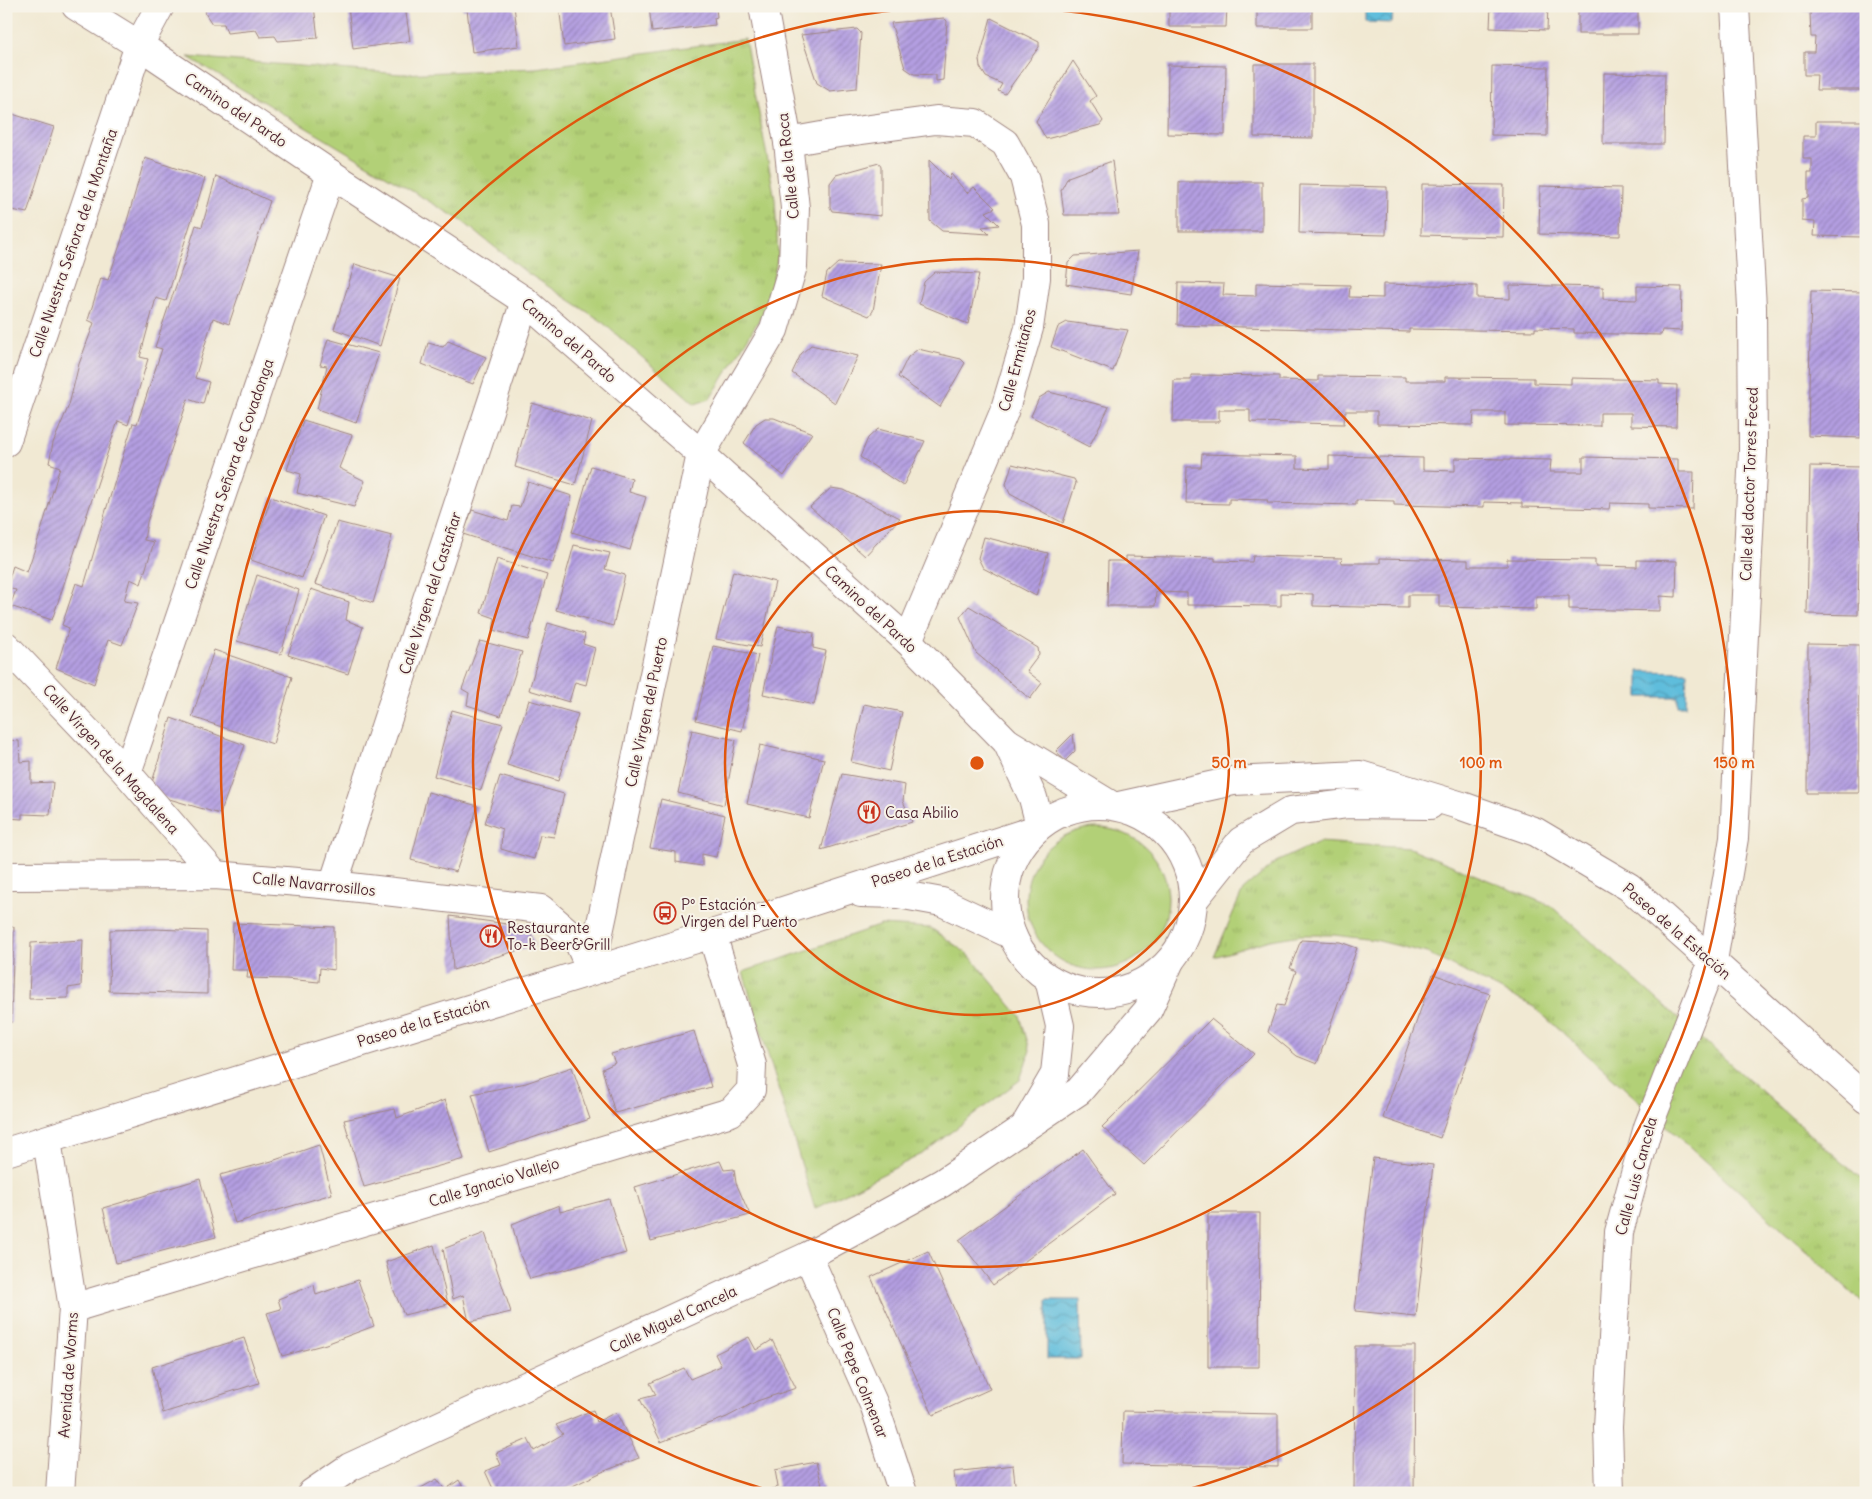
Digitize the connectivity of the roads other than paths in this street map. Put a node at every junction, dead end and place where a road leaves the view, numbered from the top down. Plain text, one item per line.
1 (76, 6) edge
2 (160, 6) edge
3 (763, 6) edge
4 (1735, 6) edge
5 (139, 45) junction
6 (788, 142) junction
7 (331, 174) junction
8 (525, 301) junction
9 (6, 442) edge
10 (701, 454) junction
11 (908, 641) junction
12 (6, 646) edge
13 (1007, 742) junction
14 (127, 773) junction
15 (1115, 806) junction
16 (1462, 806) junction
17 (1037, 828) junction
18 (214, 874) junction
19 (6, 876) edge
20 (333, 885) junction
21 (839, 893) junction
22 (1193, 901) junction
23 (712, 934) junction
24 (1012, 934) junction
25 (1170, 961) junction
26 (1713, 961) junction
27 (591, 970) junction
28 (1048, 979) junction
29 (1866, 1099) edge
30 (1024, 1128) junction
31 (48, 1140) junction
32 (6, 1152) edge
33 (808, 1256) junction
34 (72, 1308) junction
35 (60, 1493) edge
36 (312, 1493) edge
37 (903, 1493) edge
38 (1610, 1493) edge

1 - 5 street, Camino del Pardo
2 - 5 street, Calle Nuestra Señora de la Montaña
3 - 6 street, Calle de la Roca
4 - 26 street, Calle del doctor Torres Feced
5 - 7 street, Camino del Pardo
5 - 9 street, Calle Nuestra Señora de la Montaña
6 - 10 street, Calle de la Roca
6 - 11 street, Calle Ermitaños
7 - 8 street, Camino del Pardo
7 - 14 street, Calle Nuestra Señora de Covadonga
8 - 10 street, Camino del Pardo
8 - 20 street, Calle Virgen del Castañar
10 - 11 street, Camino del Pardo
10 - 27 street, Calle Virgen del Puerto
11 - 13 street, Camino del Pardo
12 - 14 street, Calle Virgen de la Magdalena
13 - 15 street, Camino del Pardo
13 - 17 street, Camino del Pardo
14 - 18 street, Calle Virgen de la Magdalena
15 - 16 street, Paseo de la Estación
15 - 17 street
15 - 22 street, Camino del Pardo
16 - 22 street, Paseo de la Estación
16 - 26 street, Paseo de la Estación
17 - 21 street, Paseo de la Estación
17 - 24 street
18 - 19 street, Calle Navarrosillos
18 - 20 street, Calle Navarrosillos
20 - 27 street, Calle Navarrosillos
21 - 23 street, Paseo de la Estación
21 - 24 street, Paseo de la Estación
22 - 25 street
23 - 27 street, Paseo de la Estación
23 - 34 street, Calle Ignacio Vallejo
24 - 28 street
25 - 28 street
25 - 30 street, Calle Miguel Cancela
26 - 29 street, Paseo de la Estación
26 - 38 street, Calle Luis Cancela
27 - 31 street, Paseo de la Estación
28 - 30 street, Calle Miguel Cancela
30 - 33 street, Calle Miguel Cancela
31 - 32 street, Paseo de la Estación
31 - 34 street, Avenida de Worms
33 - 36 street, Calle Miguel Cancela
33 - 37 street, Calle Pepe Colmenar
34 - 35 street, Avenida de Worms

